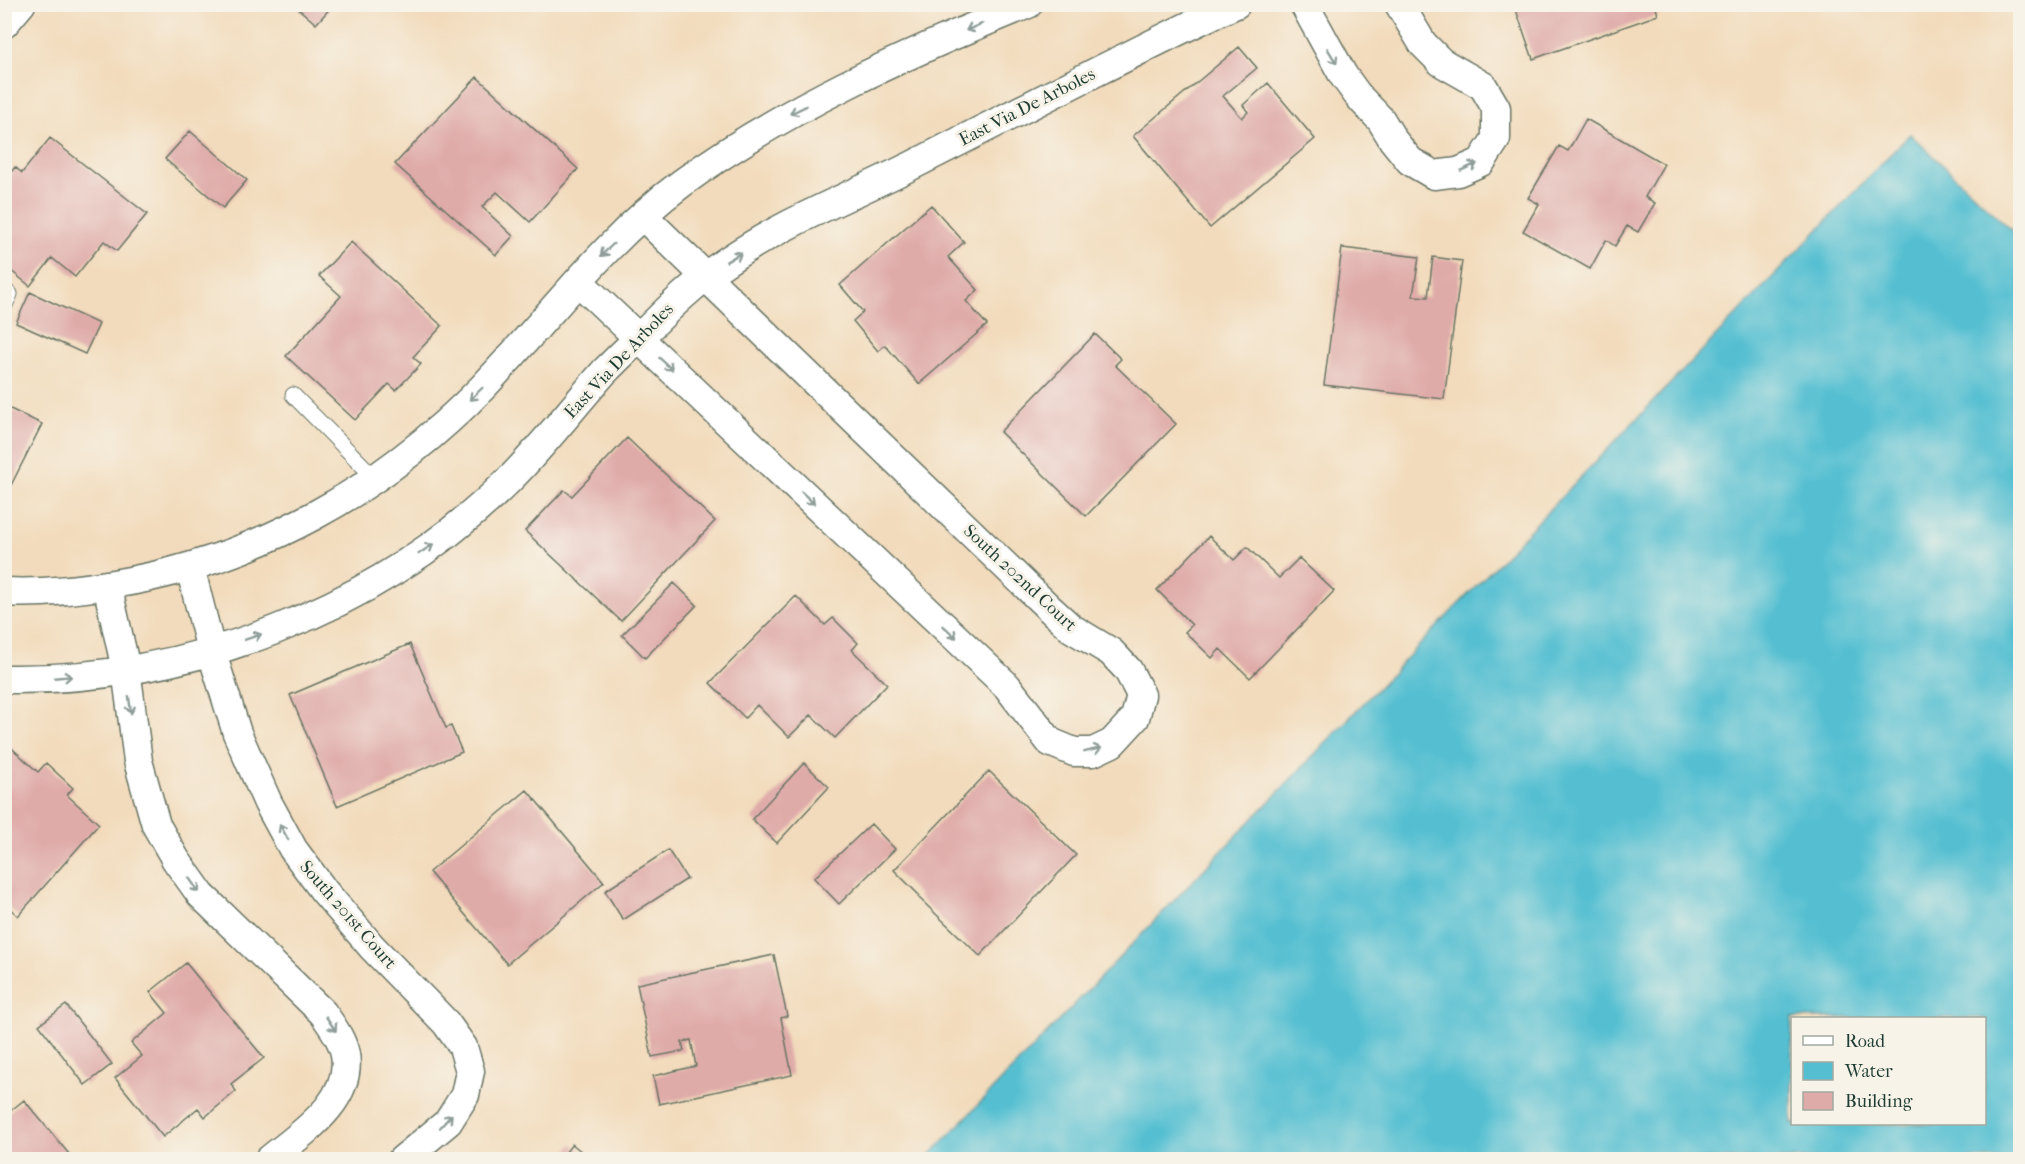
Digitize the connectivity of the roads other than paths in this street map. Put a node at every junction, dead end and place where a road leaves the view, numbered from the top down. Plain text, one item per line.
1 (21, 4) edge
2 (1028, 4) edge
3 (1236, 4) edge
4 (1305, 4) edge
5 (1399, 4) edge
6 (4, 24) edge
7 (643, 216) junction
8 (705, 276) junction
9 (578, 281) junction
10 (4, 292) edge
11 (4, 307) edge
12 (638, 338) junction
13 (293, 395) dead end
14 (375, 478) junction
15 (190, 567) junction
16 (107, 585) junction
17 (4, 592) edge
18 (211, 650) junction
19 (126, 669) junction
20 (4, 679) edge
21 (269, 1160) edge
22 (402, 1160) edge

1 - 6 street
2 -> 7 street
8 -> 3 street, East Via De Arboles
4 -> 5 street
7 - 8 street, South 202nd Court
7 -> 9 street
8 - 12 street, East Via De Arboles
12 -> 8 street, South 202nd Court
9 - 12 street, South 202nd Court
9 -> 14 street
10 - 11 lane
18 -> 12 street, East Via De Arboles
13 - 14 lane
14 - 15 street
15 - 16 street
15 - 18 street, South 201st Court
16 - 17 street
16 - 19 street
18 - 19 street, East Via De Arboles
22 -> 18 street, South 201st Court
20 -> 19 street, East Via De Arboles
19 -> 21 street

